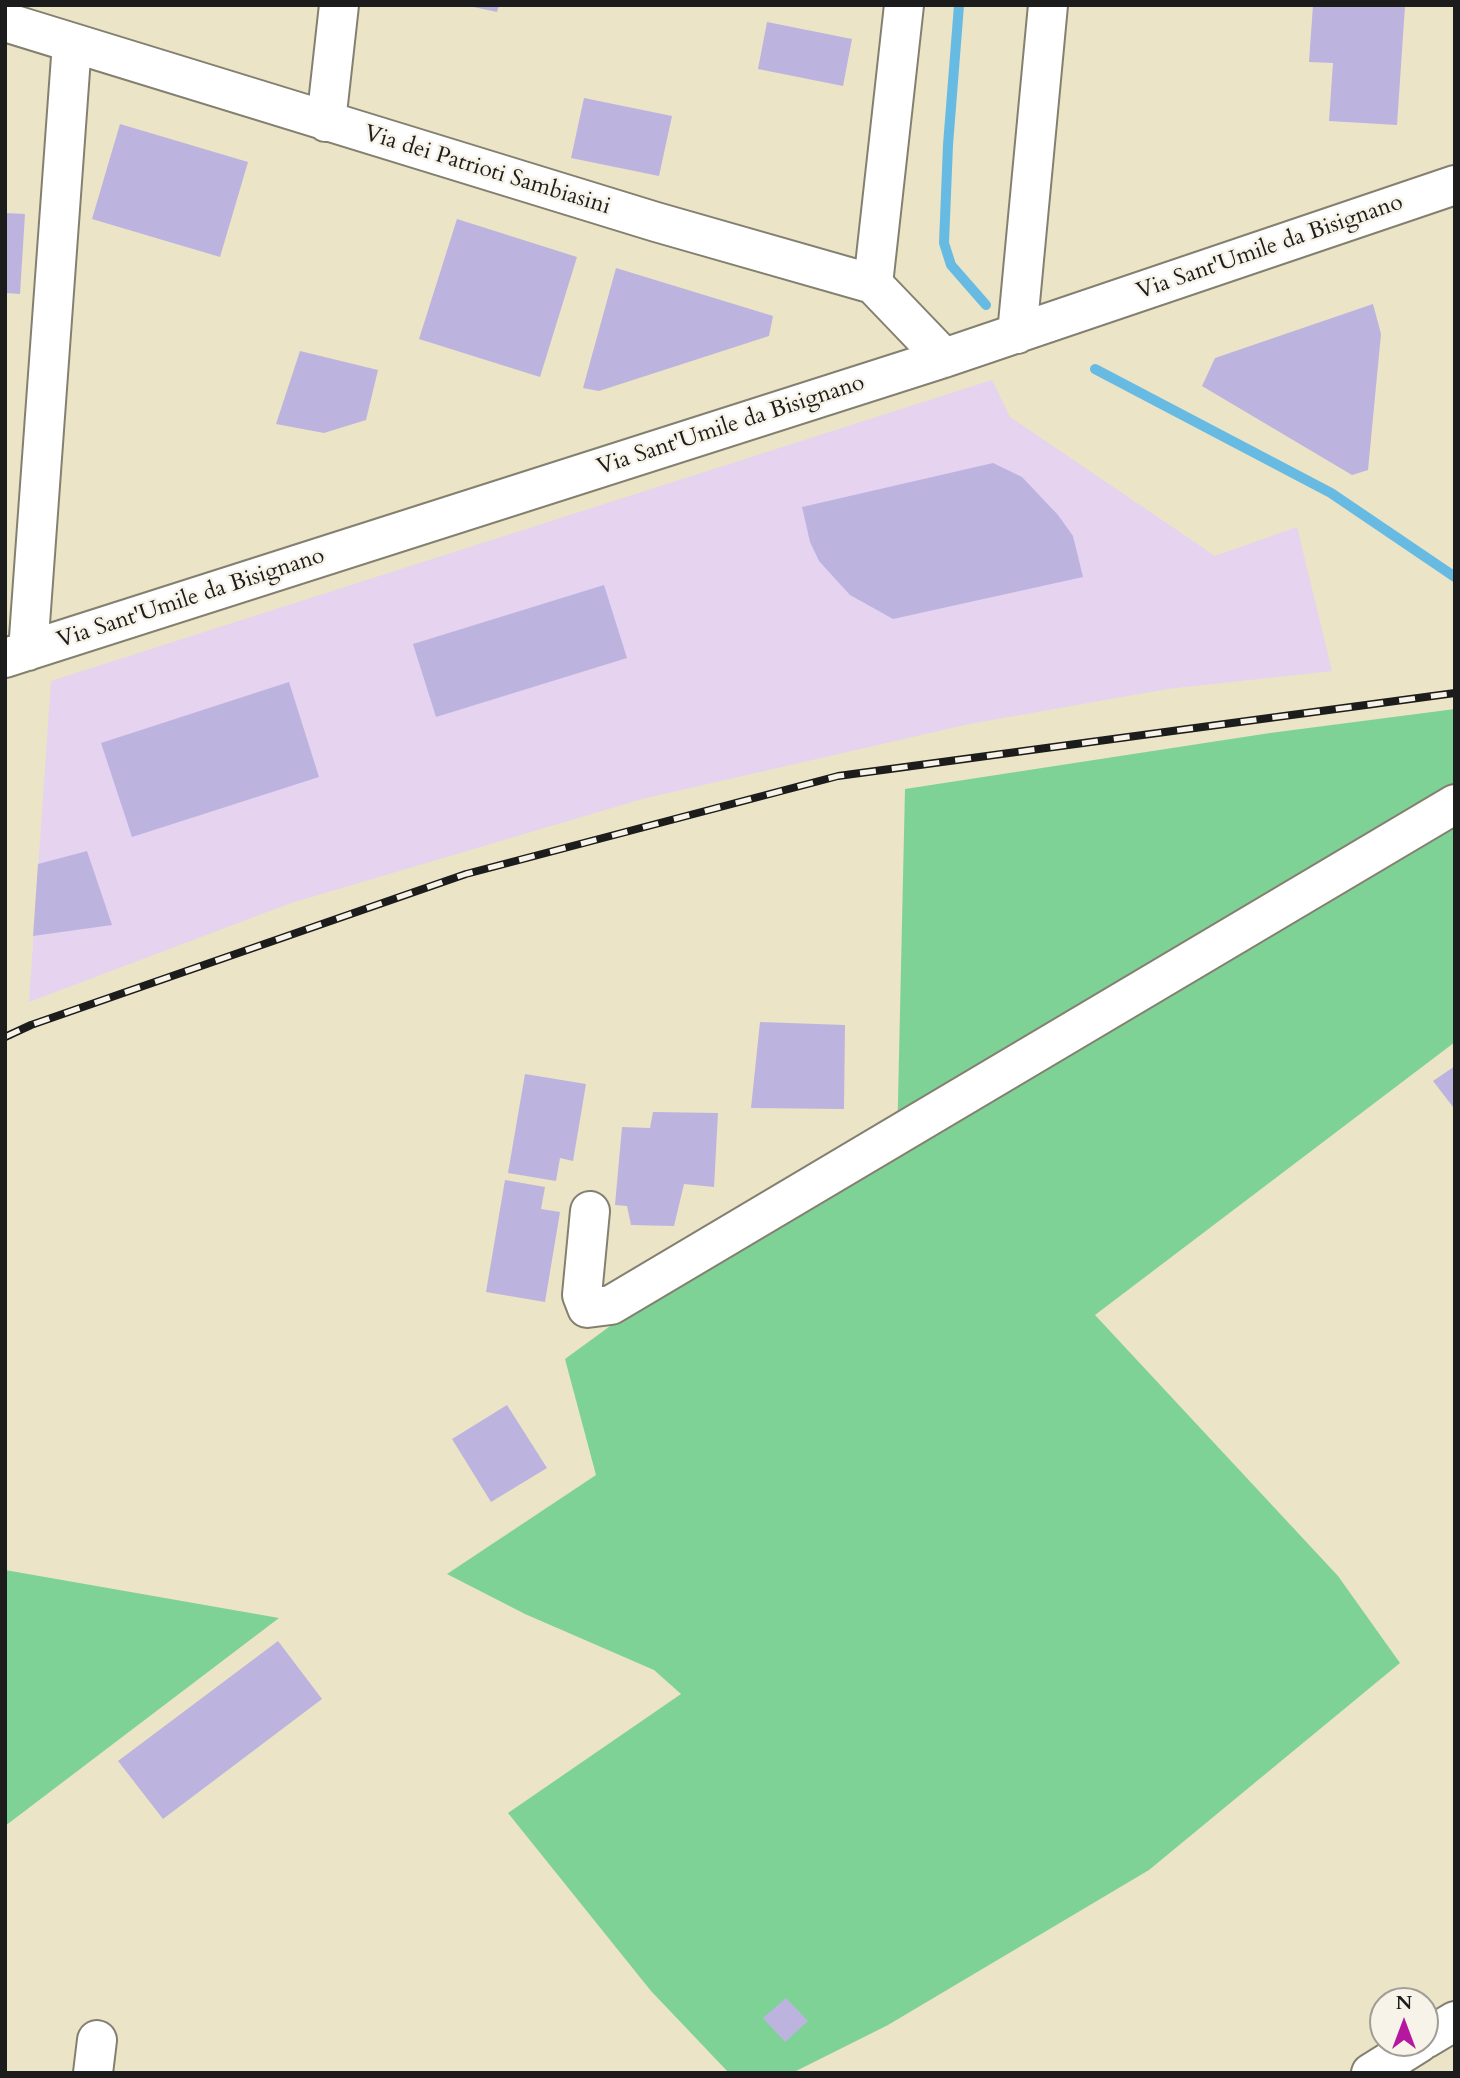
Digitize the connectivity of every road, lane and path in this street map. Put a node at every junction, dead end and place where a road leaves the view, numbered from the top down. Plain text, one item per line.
1 (339, 5) edge
2 (904, 5) edge
3 (1048, 5) edge
4 (5, 22) edge
5 (72, 43) junction
6 (326, 122) junction
7 (1455, 185) edge
8 (873, 284) junction
9 (1017, 334) junction
10 (944, 358) junction
11 (17, 654) edge
12 (1455, 804) edge
13 (590, 1211) dead end
14 (1455, 2021) edge
15 (1439, 2031) edge
16 (1397, 2057) edge
17 (1371, 2073) edge

1 - 6 street
2 - 8 street
3 - 9 street
4 - 5 street, Via dei Patrioti Sambiasini
5 - 6 street, Via dei Patrioti Sambiasini
5 - 11 street
6 - 8 street, Via dei Patrioti Sambiasini
7 - 9 street, Via Sant'Umile da Bisignano
8 - 10 street
9 - 10 street, Via Sant'Umile da Bisignano
10 - 11 street, Via Sant'Umile da Bisignano
12 - 13 street
14 - 15 street
16 - 17 street

